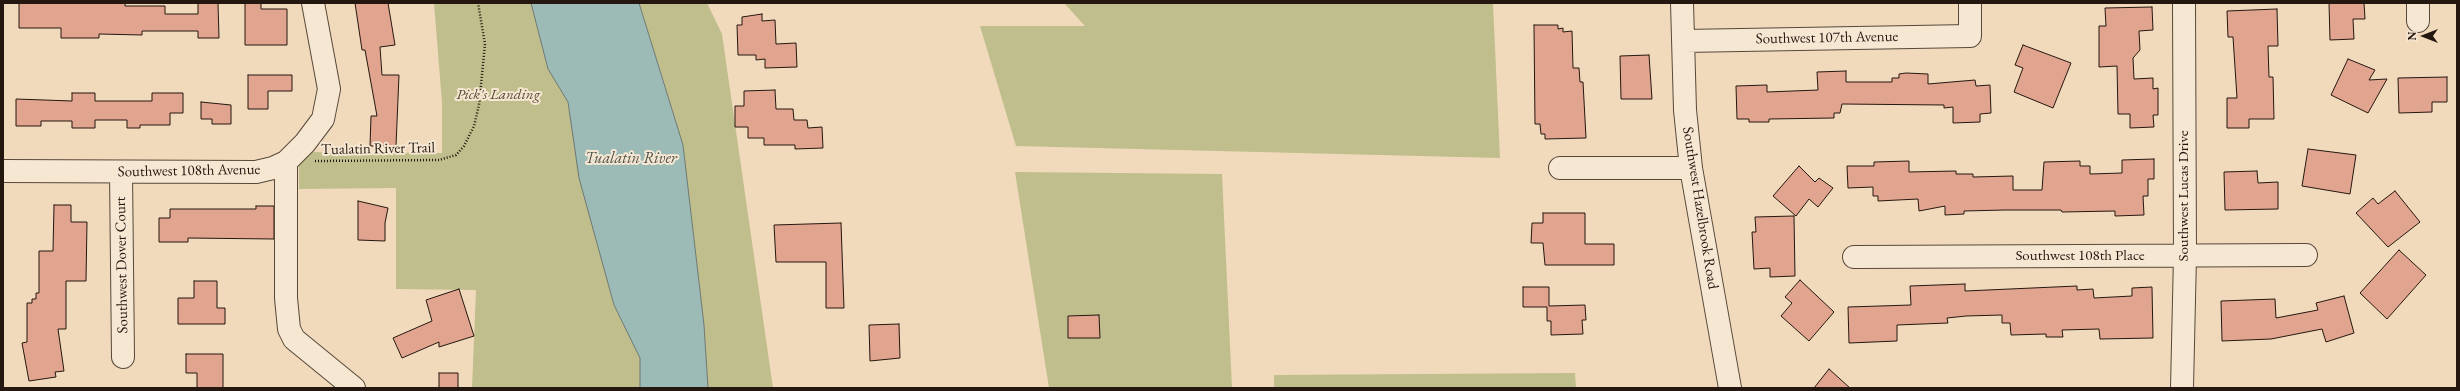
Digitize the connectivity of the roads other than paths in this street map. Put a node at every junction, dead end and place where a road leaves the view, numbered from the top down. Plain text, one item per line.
1 (313, 3) edge
2 (1682, 3) edge
3 (1970, 3) edge
4 (2184, 3) edge
5 (1684, 41) junction
6 (286, 162) junction
7 (1560, 168) dead end
8 (1691, 168) junction
9 (3, 171) edge
10 (121, 173) junction
11 (2306, 255) dead end
12 (2184, 256) junction
13 (1854, 257) dead end
14 (123, 357) dead end
15 (354, 388) edge
16 (1730, 388) edge
17 (2182, 388) edge

1 - 6 street
2 - 5 street, Southwest Hazelbrook Road
3 - 5 street, Southwest 107th Avenue
4 - 12 street, Southwest Lucas Drive
5 - 8 street, Southwest Hazelbrook Road
6 - 10 street, Southwest 108th Avenue
6 - 15 street
7 - 8 street
8 - 16 street, Southwest Hazelbrook Road
9 - 10 street, Southwest 108th Avenue
10 - 14 street, Southwest Dover Court
11 - 12 street, Southwest 108th Place
12 - 13 street, Southwest 108th Place
12 - 17 street, Southwest Lucas Drive

